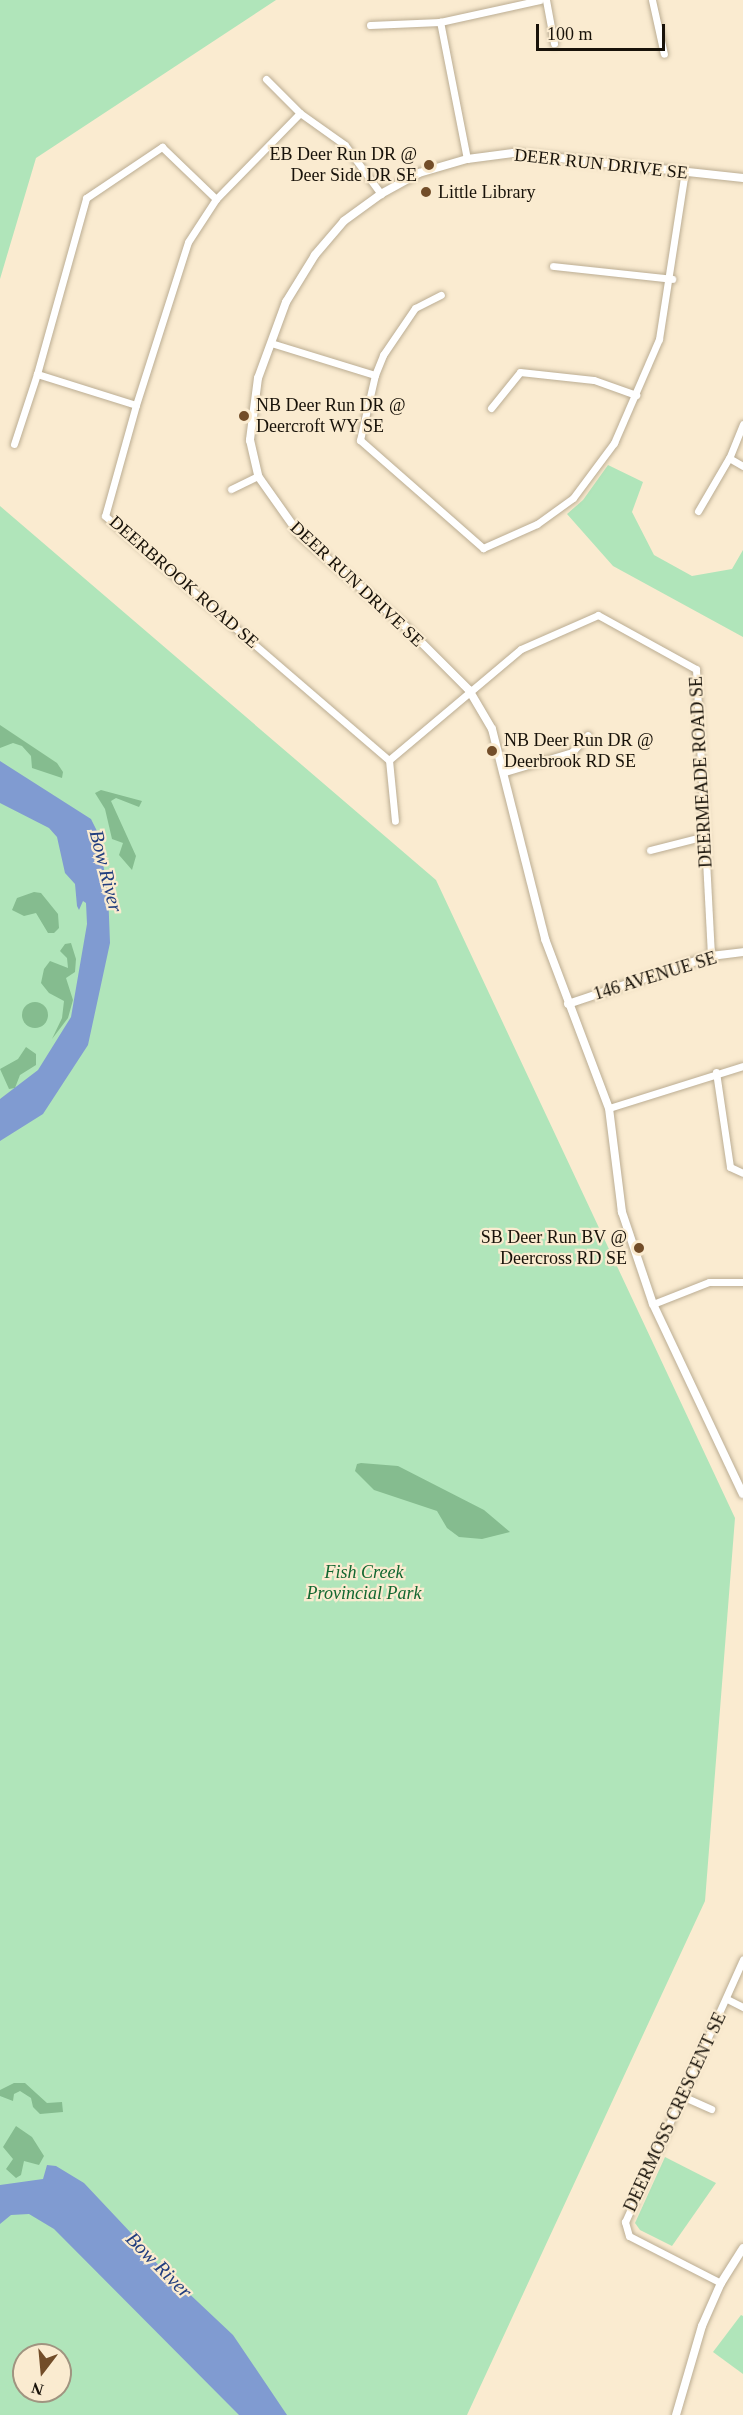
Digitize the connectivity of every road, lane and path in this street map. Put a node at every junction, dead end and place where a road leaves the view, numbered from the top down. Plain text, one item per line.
1 (540, 0) edge
2 (546, 0) edge
3 (652, 0) edge
4 (440, 22) junction
5 (370, 25) dead end
6 (554, 43) dead end
7 (664, 54) dead end
8 (266, 79) dead end
9 (300, 113) junction
10 (467, 159) junction
11 (685, 172) junction
12 (743, 178) edge
13 (381, 194) junction
14 (216, 199) junction
15 (554, 266) dead end
16 (672, 279) junction
17 (441, 295) dead end
18 (271, 343) junction
19 (37, 374) junction
20 (375, 375) junction
21 (636, 395) junction
22 (135, 405) junction
23 (491, 408) dead end
24 (743, 424) edge
25 (14, 444) dead end
26 (729, 458) junction
27 (743, 466) edge
28 (258, 476) junction
29 (231, 489) dead end
30 (698, 511) dead end
31 (469, 690) junction
32 (588, 735) dead end
33 (389, 760) junction
34 (505, 771) junction
35 (395, 821) dead end
36 (705, 836) junction
37 (650, 850) dead end
38 (743, 952) edge
39 (711, 956) junction
40 (568, 1004) junction
41 (743, 1066) edge
42 (716, 1072) junction
43 (609, 1108) junction
44 (743, 1173) edge
45 (743, 1282) edge
46 (653, 1304) junction
47 (743, 1494) edge
48 (743, 1959) edge
49 (726, 1999) junction
50 (743, 2007) edge
51 (682, 2096) junction
52 (711, 2109) dead end
53 (743, 2248) edge
54 (721, 2283) junction
55 (680, 2405) junction
56 (676, 2415) edge
57 (682, 2415) edge

1 - 4 street
2 - 6 street
3 - 7 street
4 - 5 street
4 - 10 street
8 - 9 street
9 - 13 street
9 - 14 street, DEERBROOK ROAD SE
10 - 11 street, DEER RUN DRIVE SE
10 - 13 street, DEER RUN DRIVE SE
11 - 12 street, DEER RUN DRIVE SE
11 - 16 street
13 - 18 street, DEER RUN DRIVE SE
14 - 19 street
14 - 22 street, DEERBROOK ROAD SE
15 - 16 street
16 - 21 street
17 - 20 street
18 - 20 street
18 - 28 street, DEER RUN DRIVE SE
19 - 22 street
19 - 25 street
20 - 21 street
21 - 23 street
22 - 33 street, DEERBROOK ROAD SE
24 - 26 street
26 - 27 street
26 - 30 street
28 - 29 street
28 - 31 street, DEER RUN DRIVE SE
31 - 33 street
31 - 34 street, DEER RUN DRIVE SE
31 - 36 street, DEERMEADE ROAD SE
32 - 34 street
33 - 35 street
34 - 40 street, DEER RUN DRIVE SE
36 - 37 street
36 - 39 street, DEERMEADE ROAD SE
38 - 39 street, 146 AVENUE SE
39 - 40 street, 146 AVENUE SE
40 - 43 street, DEER RUN DRIVE SE
41 - 42 street
42 - 43 street
42 - 44 street
43 - 46 street, DEER RUN DRIVE SE
45 - 46 street
46 - 47 street, DEER RUN DRIVE SE
48 - 49 street, DEERMOSS CRESCENT SE
49 - 50 street
49 - 51 street, DEERMOSS CRESCENT SE
51 - 52 street
51 - 54 street, DEERMOSS CRESCENT SE
53 - 54 street
54 - 55 street
55 - 56 street
55 - 57 street

